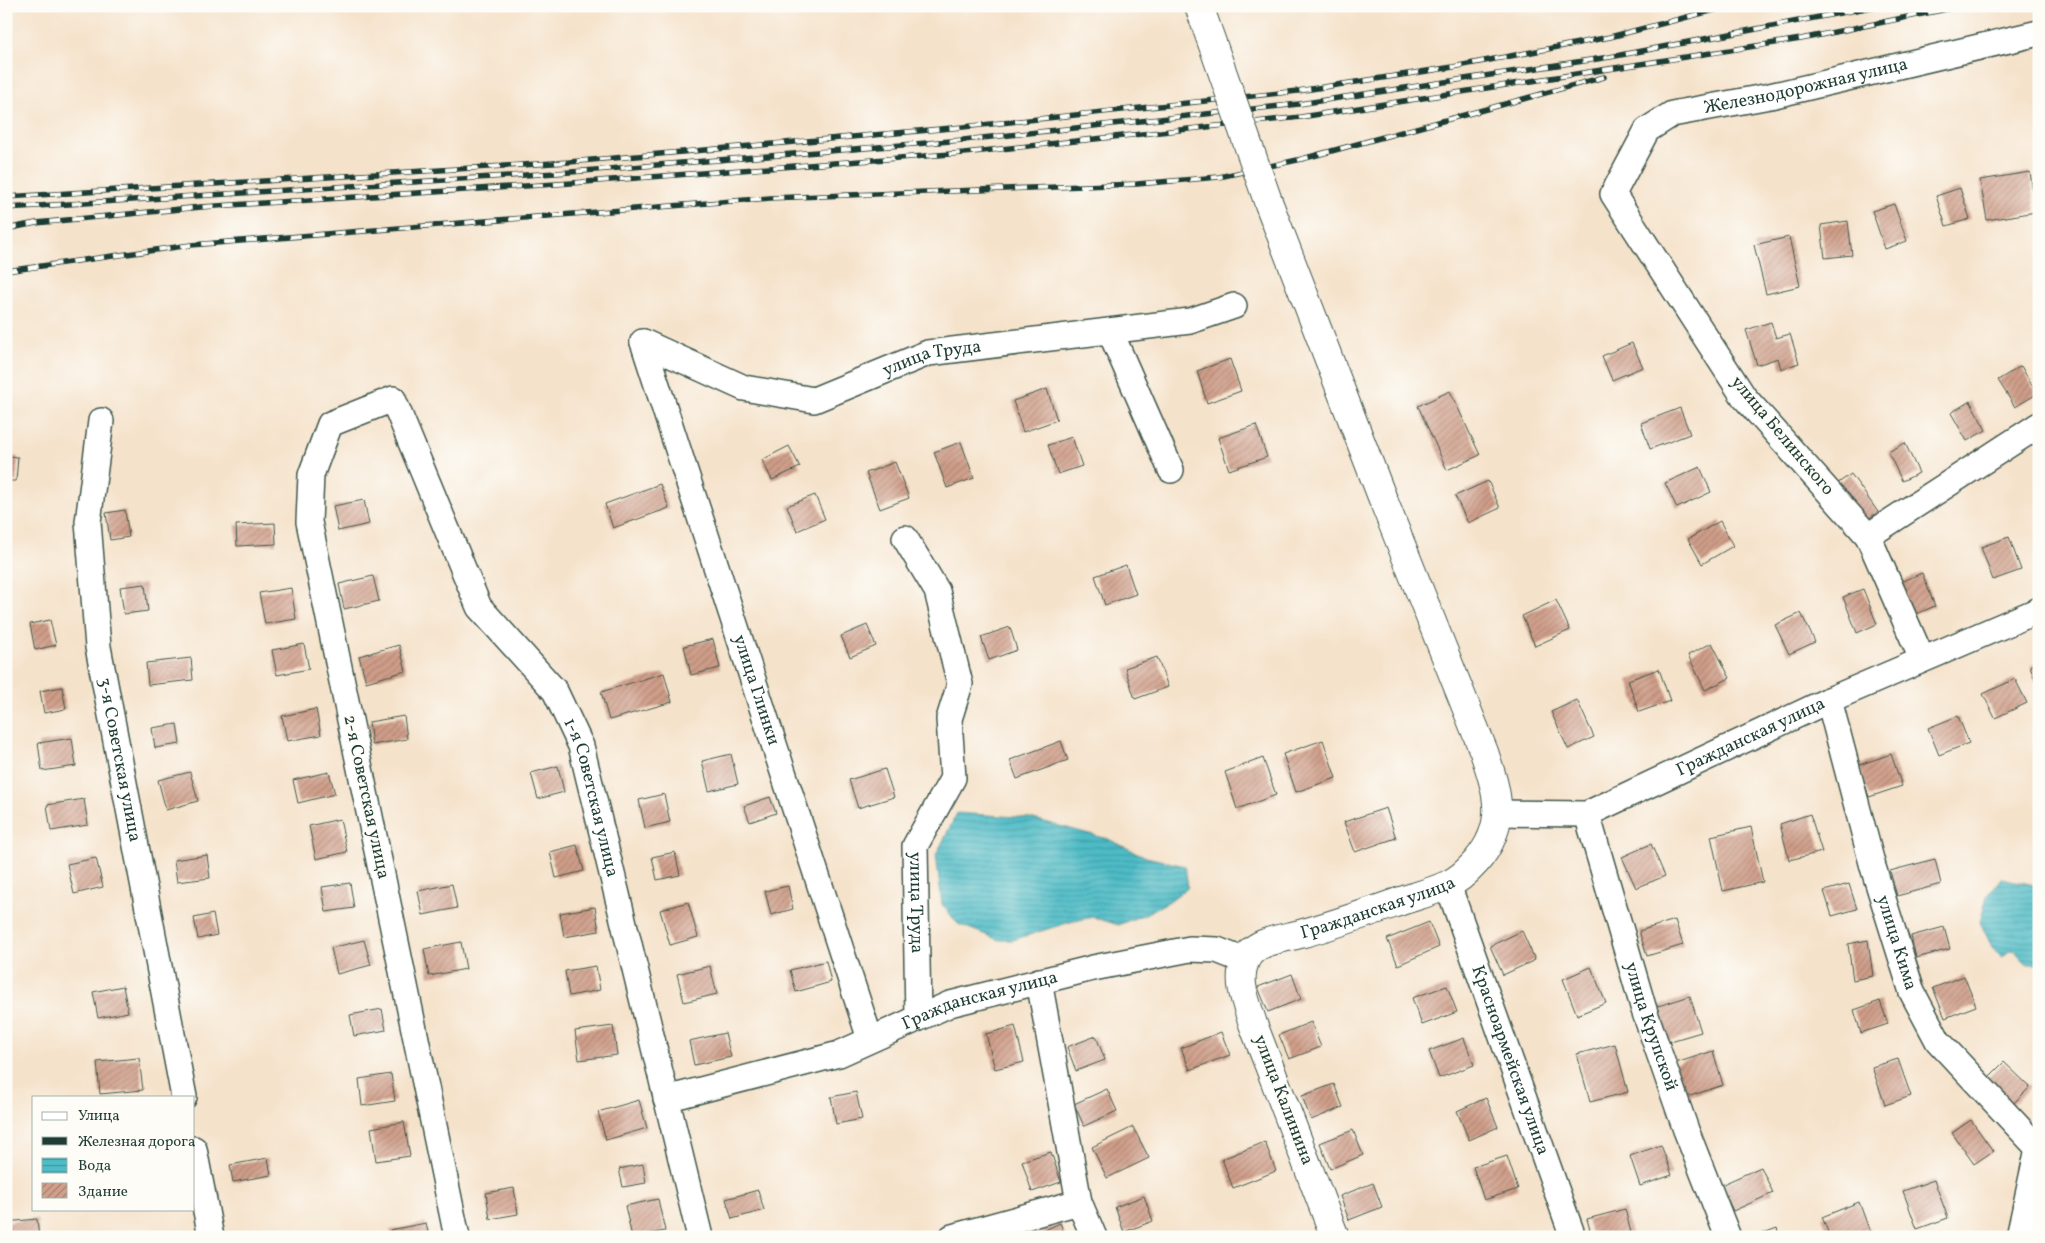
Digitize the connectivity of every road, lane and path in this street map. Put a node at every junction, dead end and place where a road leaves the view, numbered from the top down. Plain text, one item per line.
1 (1199, 6) edge
2 (2039, 33) edge
3 (1613, 194) joint
4 (1234, 306) dead end
5 (1110, 330) junction
6 (643, 342) joint
7 (393, 400) joint
8 (101, 421) dead end
9 (2039, 425) edge
10 (1170, 470) dead end
11 (1868, 536) junction
12 (905, 538) dead end
13 (2039, 610) edge
14 (1922, 659) junction
15 (1829, 700) junction
16 (1498, 813) junction
17 (1587, 814) junction
18 (1448, 885) junction
19 (1245, 961) junction
20 (1039, 981) junction
21 (918, 1018) junction
22 (870, 1039) junction
23 (184, 1096) edge
24 (666, 1099) junction
25 (2038, 1145) edge
26 (195, 1154) edge
27 (1079, 1202) junction
28 (211, 1237) edge
29 (456, 1237) edge
30 (700, 1237) edge
31 (952, 1237) edge
32 (1094, 1237) edge
33 (1336, 1237) edge
34 (1573, 1237) edge
35 (1728, 1237) edge
36 (2019, 1237) edge

1 - 16 main road, bridge
2 - 3 street, Железнодорожная улица
3 - 11 street, улица Белинского
4 - 5 street, улица Труда
5 - 6 street, улица Труда
5 - 10 street
6 - 22 street, улица Глинки
7 - 24 street, 1-я Советская улица
7 - 29 street, 2-я Советская улица
8 - 23 street, 3-я Советская улица
9 - 11 street
11 - 14 street, улица Белинского
12 - 21 street, улица Труда
13 - 14 street, Гражданская улица
14 - 15 street, Гражданская улица
15 - 17 street, Гражданская улица
15 - 25 street, улица Кима
16 - 17 street, Гражданская улица
16 - 18 main road, Гражданская улица
17 - 35 street, улица Крупской
18 - 19 main road, Гражданская улица
18 - 34 street, Красноармейская улица
19 - 20 street, Гражданская улица
19 - 33 main road, улица Калинина
20 - 21 street, Гражданская улица
20 - 27 street
21 - 22 street, Гражданская улица
22 - 24 street, Гражданская улица
24 - 30 street, 1-я Советская улица
25 - 36 street
26 - 28 street
27 - 31 street
27 - 32 street

